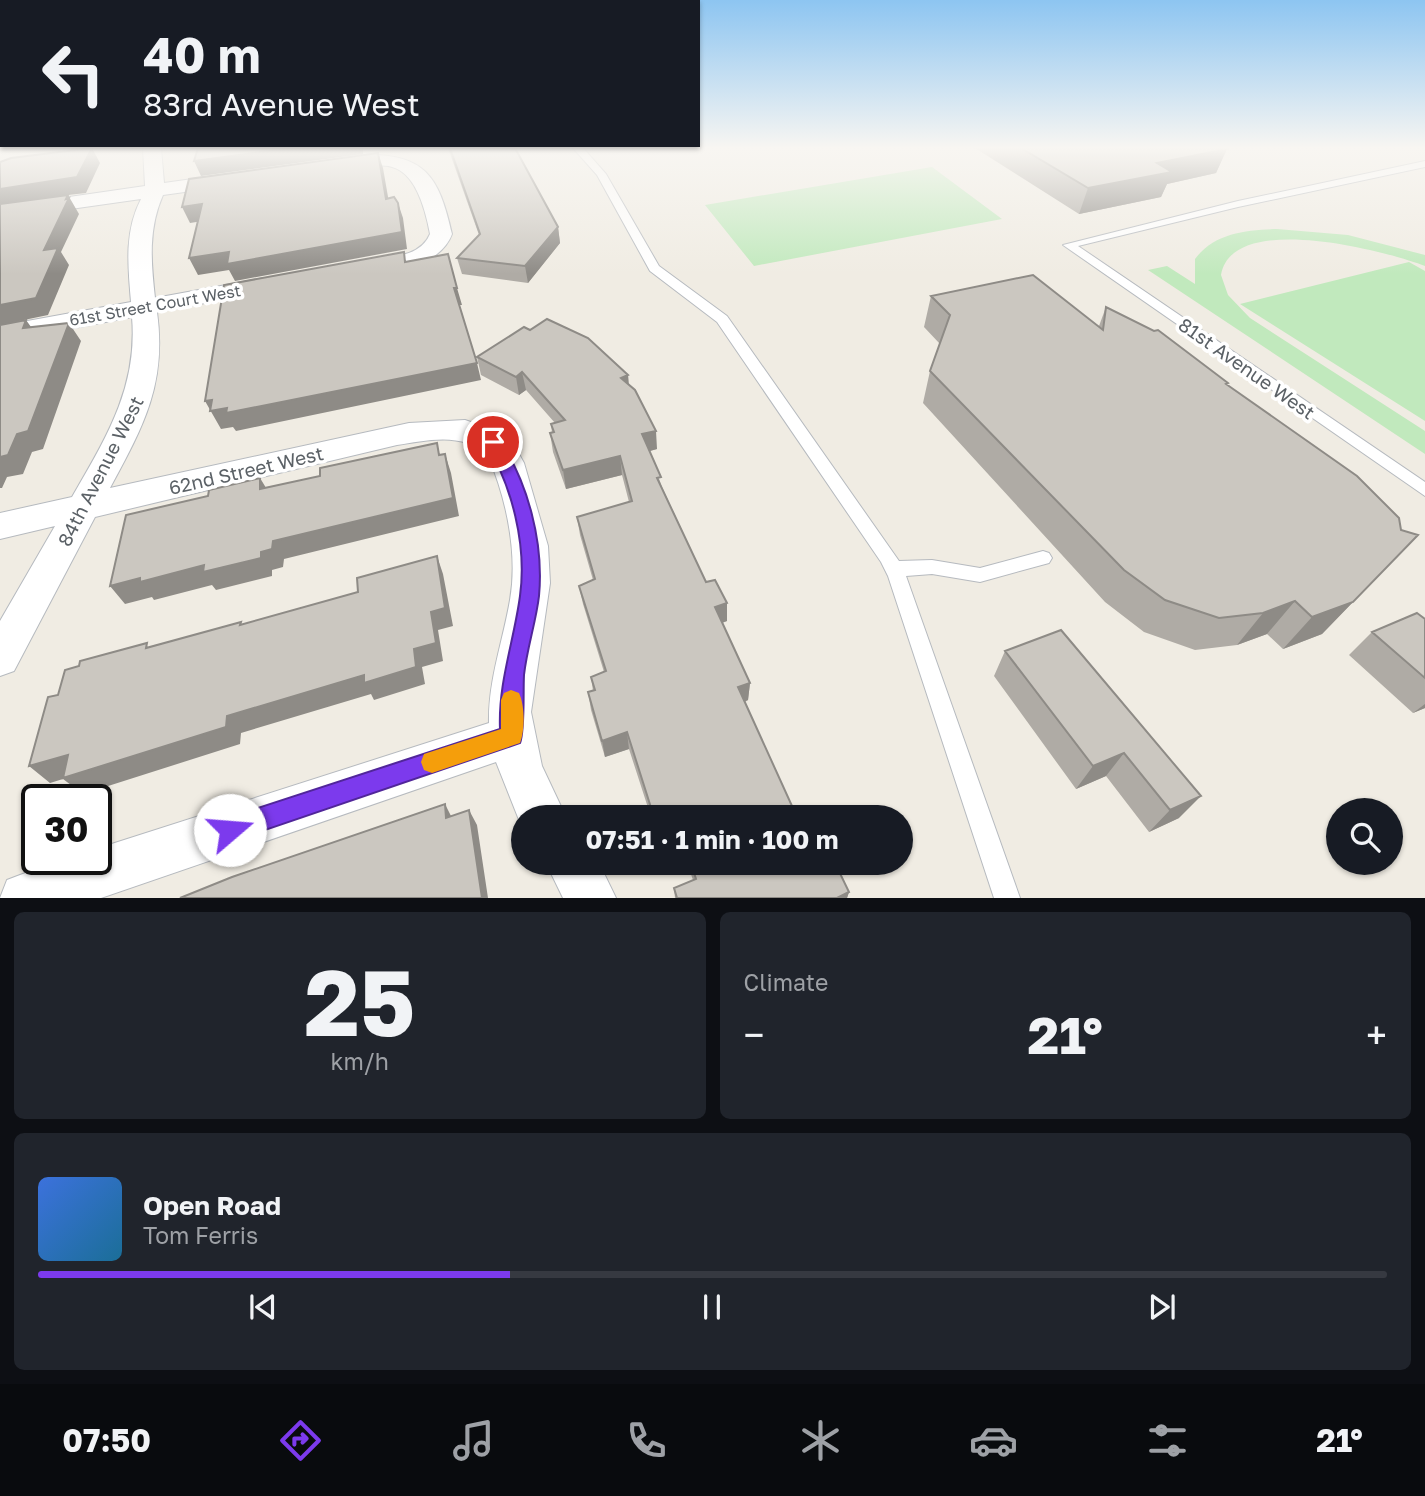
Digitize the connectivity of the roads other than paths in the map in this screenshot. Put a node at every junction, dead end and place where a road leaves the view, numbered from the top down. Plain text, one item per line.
1 (162, 190) edge
2 (427, 190) edge
3 (610, 190) edge
4 (1304, 190) edge
5 (155, 191) junction
6 (0, 213) edge
7 (341, 271) edge
8 (288, 281) edge
9 (144, 307) junction
10 (0, 334) edge
11 (1425, 490) edge
12 (83, 508) junction
13 (0, 526) edge
14 (1043, 558) dead end
15 (893, 569) junction
16 (0, 658) edge
17 (512, 736) junction
18 (536, 805) edge
19 (578, 875) edge
20 (25, 898) edge
21 (591, 898) edge
22 (1007, 898) edge

1 - 5 street
2 - 7 street
3 - 15 lane
4 - 11 lane, 81st Avenue West
5 - 6 street
5 - 9 street, 84th Avenue West
8 - 9 street, 61st Street Court West
9 - 10 street, 61st Street Court West
9 - 12 street, 84th Avenue West
12 - 13 street, 62nd Street West
12 - 16 street, 84th Avenue West
12 - 17 street, 62nd Street West
14 - 15 lane
15 - 22 lane
17 - 18 street
17 - 20 street
19 - 21 street

